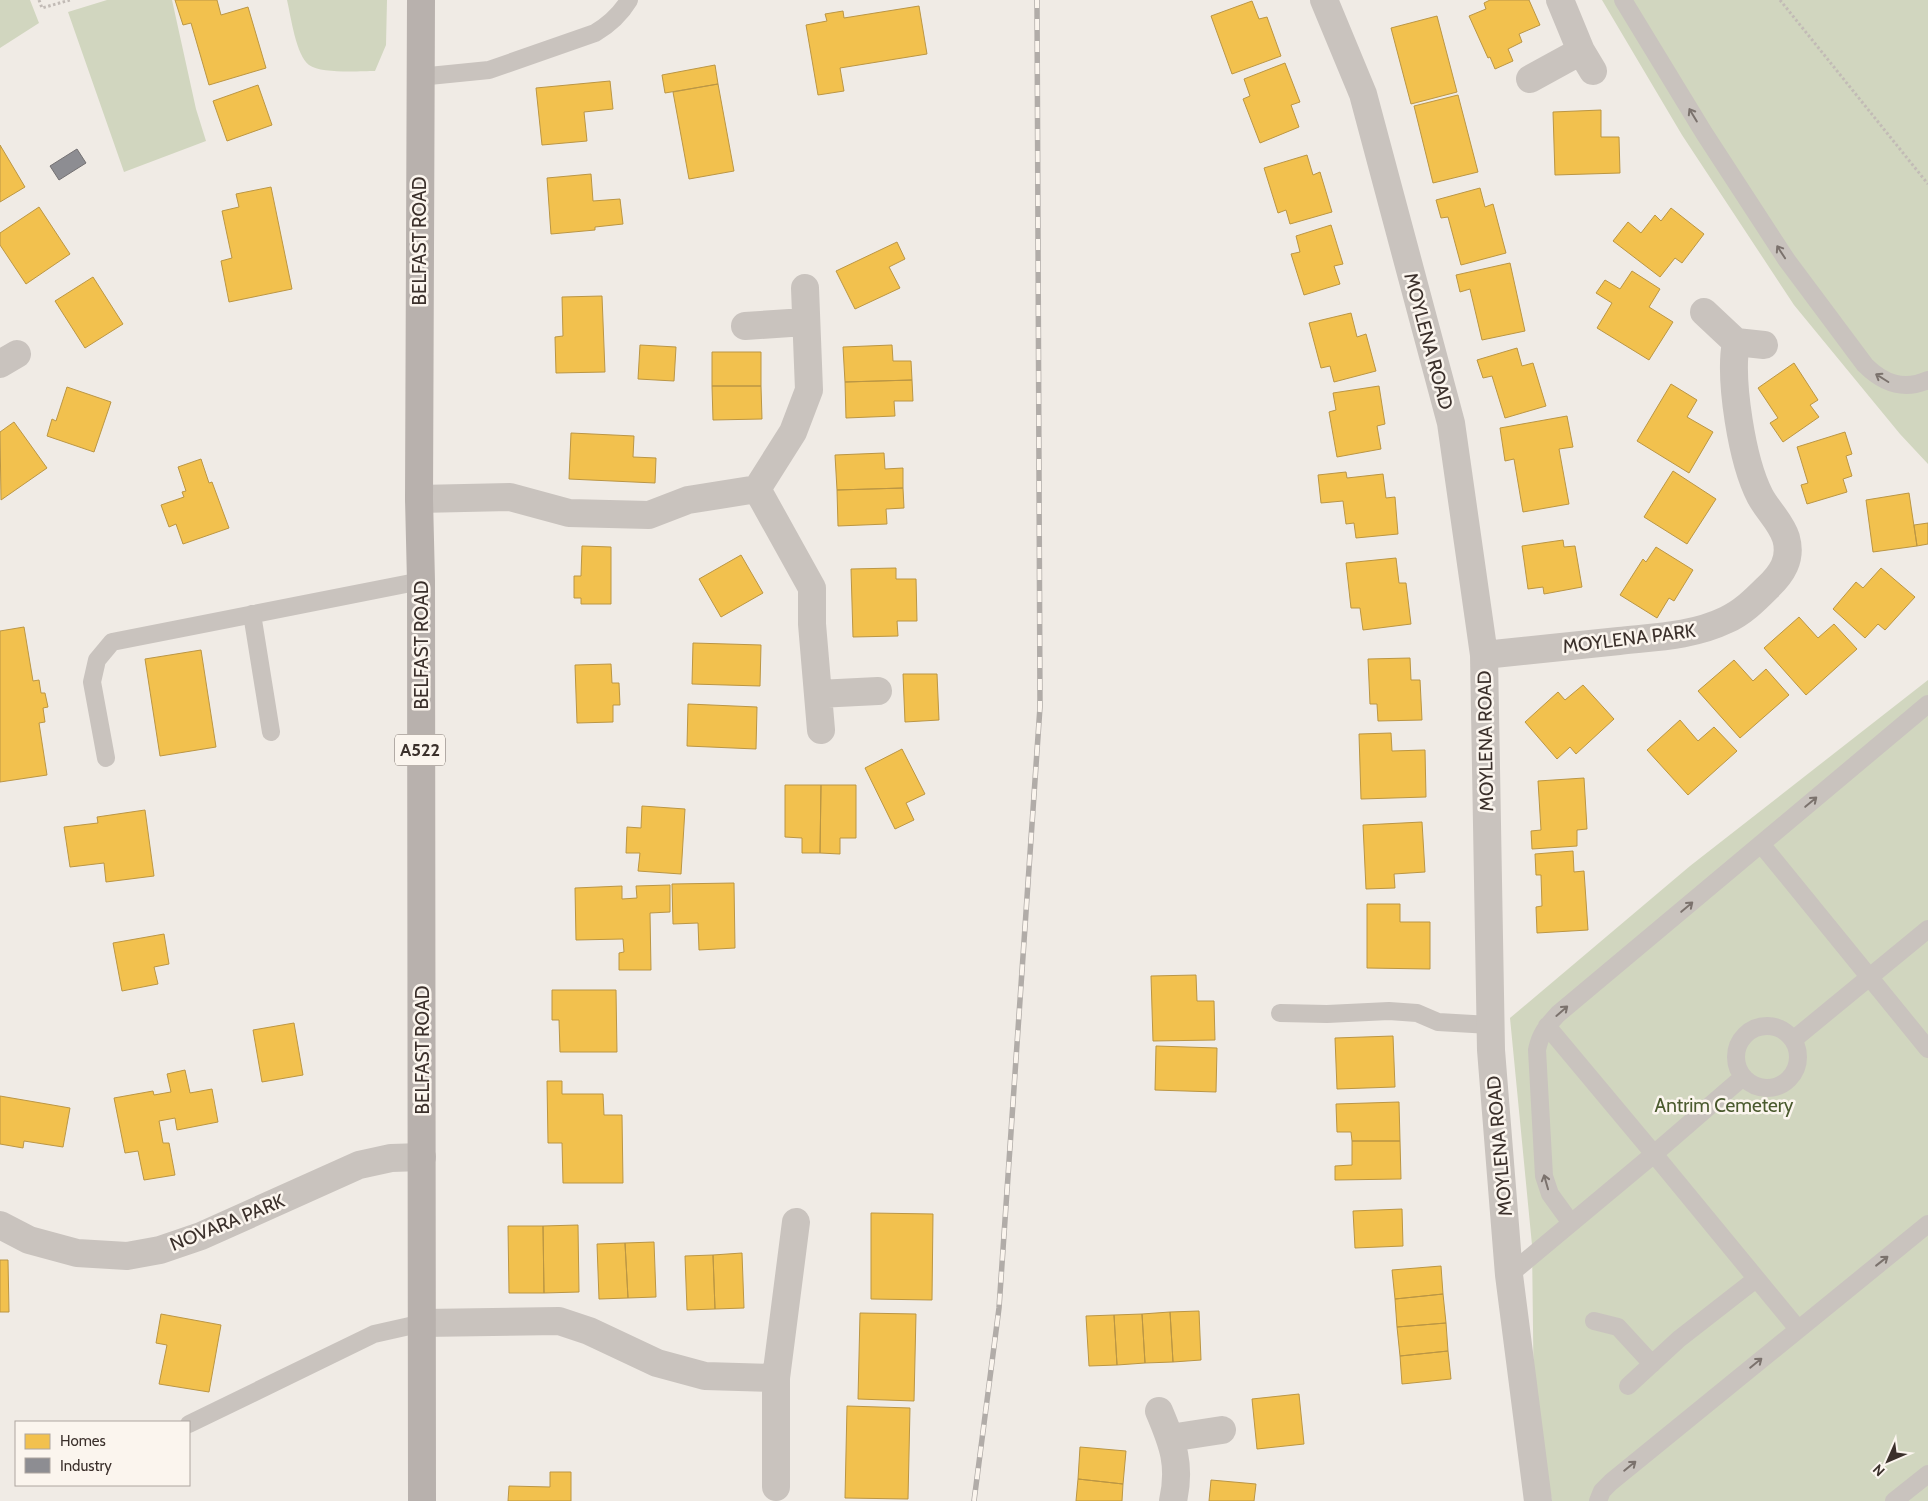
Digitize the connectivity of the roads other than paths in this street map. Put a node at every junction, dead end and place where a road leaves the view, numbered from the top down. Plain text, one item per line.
1 (421, 0) edge
2 (629, 0) edge
3 (1324, 0) edge
4 (1560, 0) edge
5 (1623, 0) edge
6 (419, 77) junction
7 (1530, 80) dead end
8 (805, 288) dead end
9 (1704, 312) dead end
10 (806, 322) junction
11 (745, 326) dead end
12 (1736, 342) junction
13 (1764, 345) dead end
14 (1928, 380) edge
15 (757, 489) junction
16 (419, 499) junction
17 (421, 581) junction
18 (252, 614) junction
19 (1484, 655) junction
20 (878, 691) dead end
21 (818, 694) junction
22 (1928, 704) edge
23 (821, 730) dead end
24 (271, 732) dead end
25 (106, 758) dead end
26 (1761, 844) junction
27 (1928, 930) edge
28 (1869, 978) junction
29 (1280, 1013) dead end
30 (1490, 1024) junction
31 (1546, 1026) junction
32 (1793, 1040) junction
33 (1928, 1050) edge
34 (1744, 1077) junction
35 (1654, 1154) junction
36 (422, 1157) junction
37 (796, 1222) dead end
38 (1571, 1223) junction
39 (1928, 1224) edge
40 (0, 1225) edge
41 (1509, 1275) junction
42 (1756, 1279) junction
43 (1594, 1322) dead end
44 (423, 1323) junction
45 (1798, 1329) junction
46 (1652, 1364) junction
47 (776, 1378) junction
48 (1628, 1386) dead end
49 (1159, 1411) dead end
50 (190, 1424) edge
51 (1222, 1430) dead end
52 (1170, 1438) junction
53 (1928, 1474) edge
54 (776, 1487) dead end
55 (422, 1501) edge
56 (1173, 1501) edge
57 (1538, 1501) edge
58 (1598, 1501) edge
59 (1894, 1501) edge

1 - 6 main road, BELFAST ROAD / A522
2 - 6 lane
3 - 19 street, MOYLENA ROAD
4 - 7 street
14 -> 5 lane
6 - 16 main road, BELFAST ROAD / A522
8 - 10 street
9 - 12 street
10 - 11 street
10 - 15 street
12 - 13 street
12 - 19 street, MOYLENA PARK
15 - 16 street
15 - 21 street
16 - 17 main road, BELFAST ROAD / A522
17 - 18 lane
17 - 36 main road, BELFAST ROAD / A522
18 - 24 lane
18 - 25 lane
19 - 30 street, MOYLENA ROAD
20 - 21 street
21 - 23 street
26 -> 22 lane
26 - 28 lane
31 -> 26 lane
27 - 28 lane
28 - 32 lane
28 - 33 lane
29 - 30 lane
30 - 41 street, MOYLENA ROAD
31 - 35 lane
38 -> 31 lane
32 - 34 lane
32 - 34 lane
34 - 35 lane
35 - 38 lane
35 - 42 lane
36 - 40 street, NOVARA PARK
36 - 44 main road, BELFAST ROAD / A522
37 - 47 street
38 - 41 lane
45 -> 39 lane
41 - 57 street, MOYLENA ROAD
42 - 45 lane
42 - 46 lane
43 - 46 lane
44 - 47 street
44 - 50 lane
44 - 55 main road, BELFAST ROAD / A522
58 -> 45 lane
46 - 48 lane
47 - 54 street
49 - 52 street
51 - 52 street
52 - 56 street
53 - 59 lane

